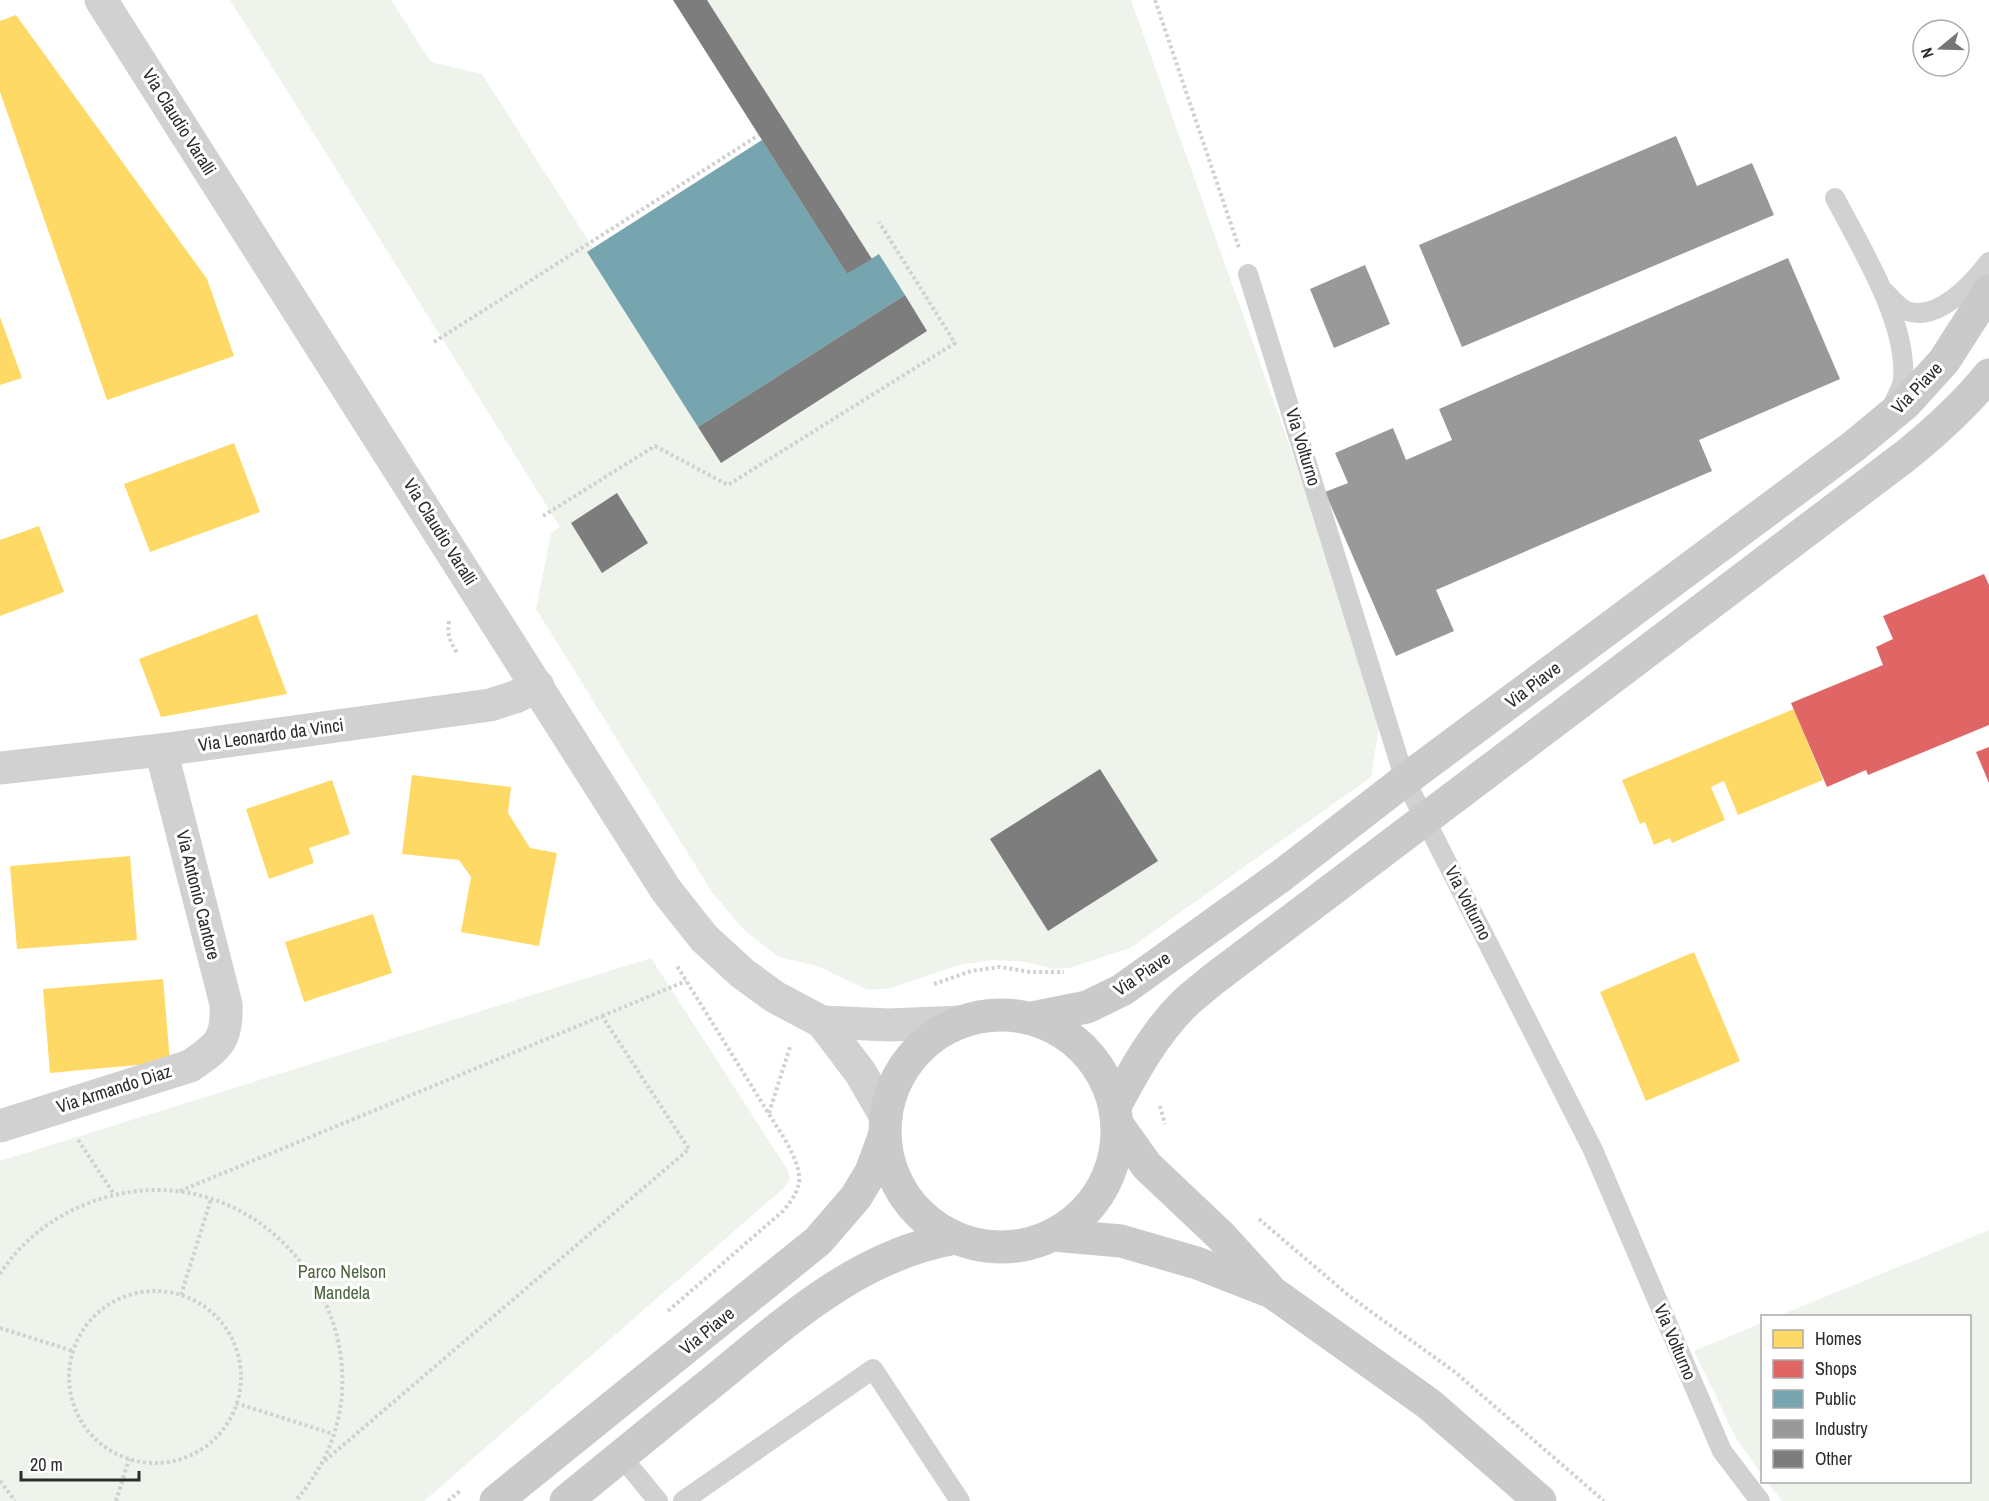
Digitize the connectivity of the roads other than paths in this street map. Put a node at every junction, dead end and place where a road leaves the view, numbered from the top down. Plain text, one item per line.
1 (101, 0) edge
2 (1835, 198) dead end
3 (1989, 262) edge
4 (1248, 274) road end
5 (1881, 287) junction
6 (1989, 291) edge
7 (1989, 375) edge
8 (1879, 426) junction
9 (538, 686) junction
10 (161, 750) junction
11 (0, 768) edge
12 (1405, 780) junction
13 (1425, 819) junction
14 (1032, 1018) junction
15 (822, 1022) junction
16 (960, 1022) junction
17 (221, 1040) joint
18 (1116, 1115) junction
19 (0, 1125) edge
20 (886, 1126) junction
21 (1053, 1235) junction
22 (956, 1238) junction
23 (1273, 1293) junction
24 (621, 1456) junction
25 (496, 1501) edge
26 (566, 1501) edge
27 (658, 1501) edge
28 (683, 1501) edge
29 (960, 1501) edge
30 (1540, 1501) edge
31 (1760, 1501) edge

1 - 9 street, Via Claudio Varalli
2 - 5 lane
3 - 5 lane
4 - 12 lane, Via Volturno
5 - 8 lane
6 - 8 street, Via Piave
7 - 13 street
8 - 12 street, Via Piave
9 - 10 street, Via Leonardo da Vinci
9 - 15 street, Via Claudio Varalli
10 - 11 street, Via Leonardo da Vinci
10 - 17 street, Via Antonio Cantore
12 - 13 lane, Via Volturno
12 - 14 street, Via Piave
13 - 18 street
13 - 31 lane, Via Volturno
14 - 16 street, Via Piave
14 - 18 street
15 - 16 street, Via Claudio Varalli
15 - 20 street, Via Claudio Varalli
16 - 20 street, Via Piave
17 - 19 street, Via Armando Diaz
18 - 21 street
18 - 23 street
20 - 22 street
20 - 25 street, Via Piave
21 - 22 street
21 - 23 street
22 - 24 street
23 - 30 street
24 - 26 street
24 - 27 lane
28 - 29 lane

